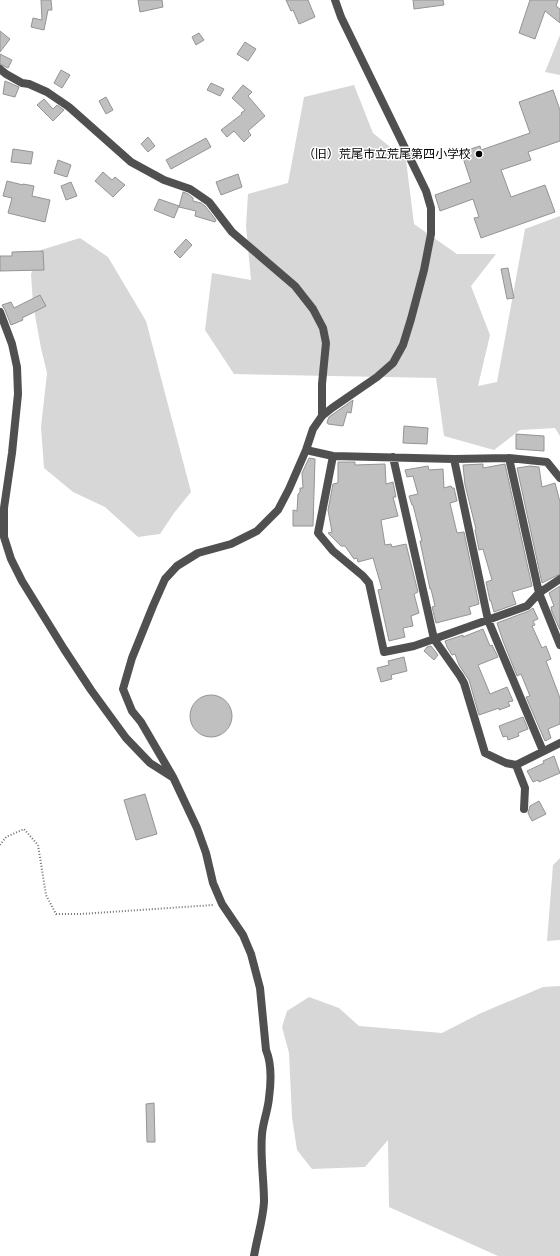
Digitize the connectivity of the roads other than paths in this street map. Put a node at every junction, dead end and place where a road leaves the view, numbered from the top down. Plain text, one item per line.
1 (335, 0) edge
2 (0, 69) edge
3 (0, 312) edge
4 (322, 416) junction
5 (306, 450) junction
6 (333, 456) junction
7 (393, 457) junction
8 (509, 458) junction
9 (454, 459) junction
10 (560, 478) edge
11 (560, 579) edge
12 (539, 593) junction
13 (488, 620) junction
14 (434, 640) junction
15 (560, 645) edge
16 (560, 743) edge
17 (543, 751) junction
18 (516, 765) junction
19 (173, 778) junction
20 (524, 809) dead end
21 (254, 1256) edge

1 - 4 street
2 - 4 street
3 - 19 street
4 - 5 street
5 - 6 street
5 - 19 street
6 - 7 street
6 - 14 street
7 - 9 street
7 - 14 street
8 - 9 street
8 - 10 street
8 - 12 street
9 - 13 street
11 - 12 street
12 - 13 street
12 - 15 street
13 - 14 street
13 - 17 street
14 - 18 street
16 - 17 street
17 - 18 street
18 - 20 street
19 - 21 street

